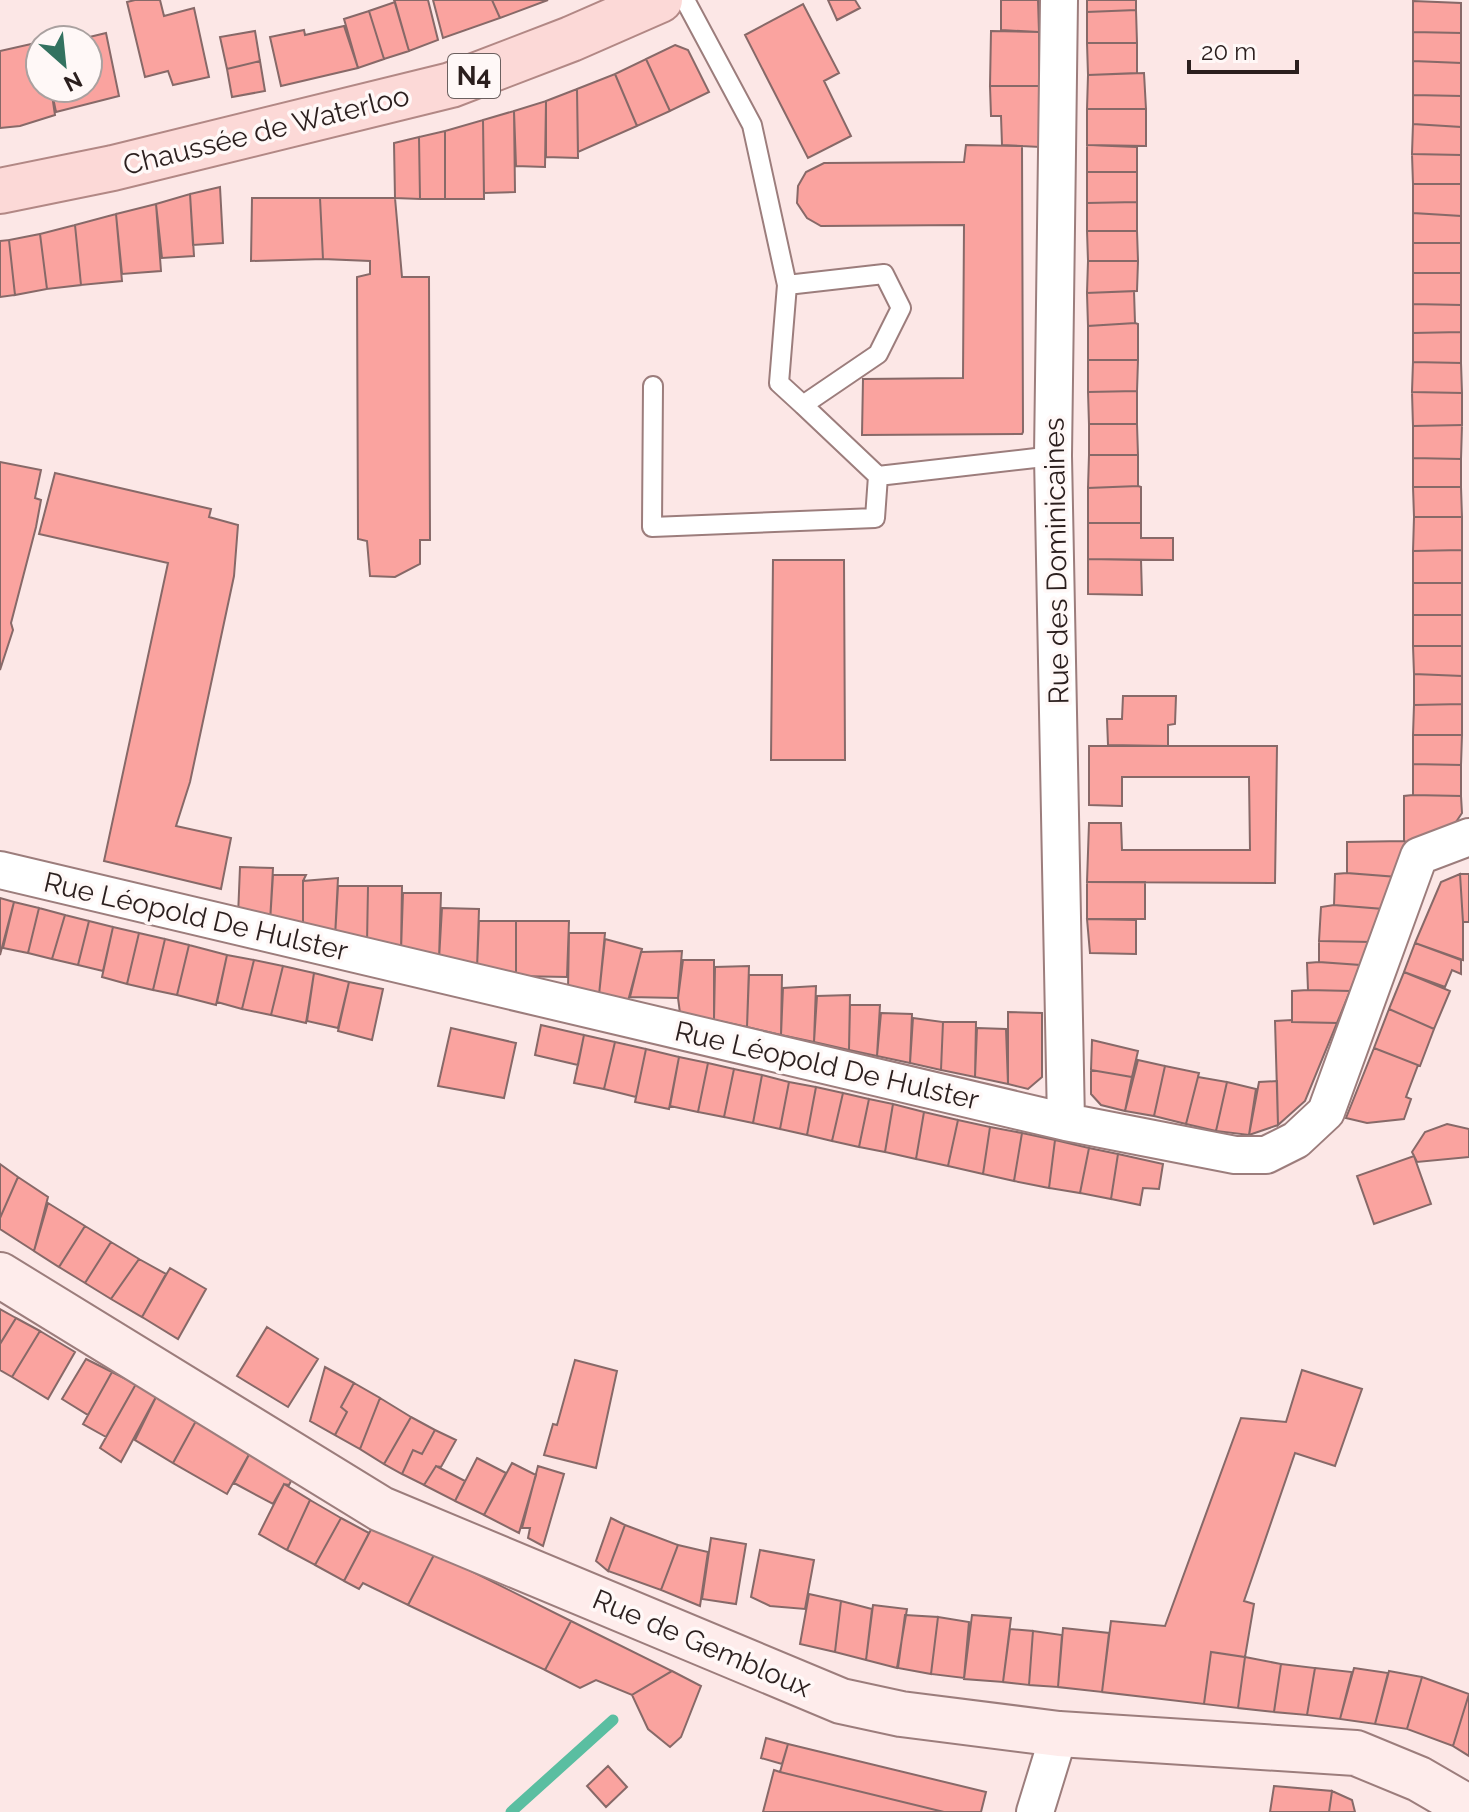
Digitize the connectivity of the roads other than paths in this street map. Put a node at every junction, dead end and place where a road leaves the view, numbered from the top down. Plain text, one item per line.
1 (660, 0) edge
2 (685, 0) edge
3 (1059, 0) edge
4 (0, 191) edge
5 (787, 285) junction
6 (653, 386) dead end
7 (803, 405) junction
8 (1053, 456) junction
9 (878, 476) junction
10 (1469, 837) edge
11 (0, 870) edge
12 (1066, 1122) junction
13 (0, 1275) edge
14 (1059, 1734) junction
15 (1469, 1808) edge
16 (1035, 1812) edge

1 - 4 main road, Chaussée de Waterloo / N4
2 - 5 lane
3 - 8 street, Rue des Dominicaines
5 - 7 lane
5 - 7 lane
6 - 9 lane
7 - 9 lane
8 - 9 lane
8 - 12 street, Rue des Dominicaines
10 - 12 street, Rue Léopold De Hulster
11 - 12 street, Rue Léopold De Hulster
13 - 14 main road, Rue de Gembloux
14 - 15 main road, Rue de Gembloux
14 - 16 street

